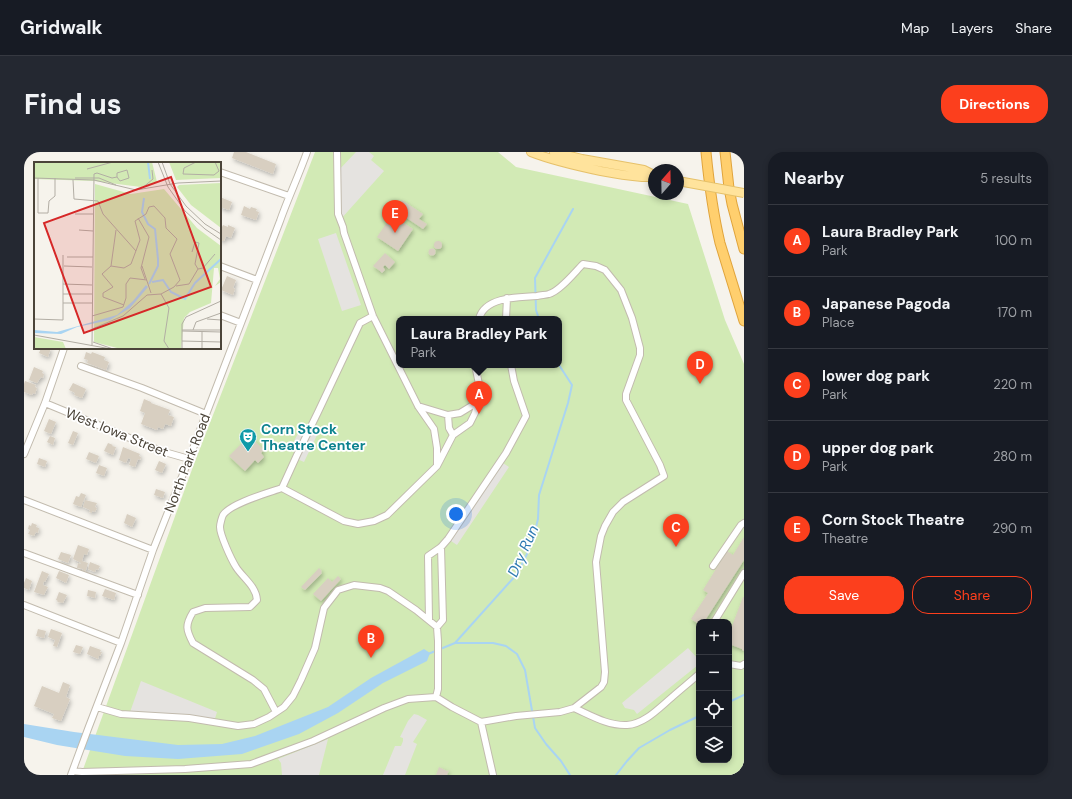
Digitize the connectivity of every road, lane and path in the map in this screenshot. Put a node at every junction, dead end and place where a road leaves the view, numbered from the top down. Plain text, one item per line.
1 (307, 152) edge
2 (337, 152) edge
3 (531, 152) edge
4 (554, 152) edge
5 (706, 152) edge
6 (725, 152) edge
7 (573, 154) edge
8 (221, 172) edge
9 (648, 172) edge
10 (648, 176) edge
11 (684, 182) edge
12 (744, 193) edge
13 (289, 196) junction
14 (744, 249) edge
15 (221, 266) edge
16 (257, 280) junction
17 (507, 298) junction
18 (221, 315) edge
19 (373, 316) junction
20 (480, 316) edge
21 (506, 316) edge
22 (744, 321) edge
23 (241, 323) junction
24 (64, 349) edge
25 (396, 362) edge
26 (81, 366) dead end
27 (399, 368) edge
28 (476, 368) edge
29 (512, 368) edge
30 (478, 402) junction
31 (45, 403) junction
32 (418, 406) junction
33 (206, 414) junction
34 (448, 415) junction
35 (453, 436) junction
36 (24, 454) edge
37 (189, 459) junction
38 (437, 466) junction
39 (282, 488) junction
40 (24, 500) edge
41 (744, 524) edge
42 (441, 547) junction
43 (153, 550) junction
44 (24, 553) edge
45 (713, 566) dead end
46 (744, 573) edge
47 (138, 595) junction
48 (24, 605) edge
49 (716, 619) edge
50 (429, 620) junction
51 (437, 627) junction
52 (121, 643) junction
53 (732, 664) edge
54 (744, 664) edge
55 (696, 677) edge
56 (436, 697) junction
57 (97, 706) junction
58 (574, 708) junction
59 (276, 712) junction
60 (481, 722) junction
61 (72, 773) edge
62 (493, 775) edge

1 - 13 street, North Park Road
2 - 19 street
3 - 10 main road
4 - 7 main road
5 - 22 highway
6 - 14 highway
7 - 9 main road
8 - 13 street
11 - 12 main road, bridge
13 - 16 street, North Park Road
15 - 16 street
16 - 23 street, North Park Road
17 - 20 street
17 - 21 street
17 - 58 street
18 - 23 street
19 - 25 street
19 - 39 street
23 - 33 street, North Park Road
24 - 31 street
26 - 33 street
27 - 32 street
28 - 30 street
29 - 42 street
30 - 34 street
30 - 35 street
31 - 36 street
31 - 37 street, West Iowa Street
32 - 34 street
32 - 38 street
33 - 37 street, North Park Road
34 - 35 street
35 - 38 street
37 - 43 street, North Park Road
38 - 39 street
39 - 59 street
40 - 43 street
41 - 45 street
42 - 50 street
42 - 51 street
43 - 47 street, North Park Road
44 - 47 street
46 - 49 street
47 - 52 street, North Park Road
48 - 52 street
50 - 51 street
50 - 59 street
51 - 56 street
52 - 57 street, North Park Road
53 - 54 street
55 - 58 street
56 - 60 street
56 - 61 street
57 - 59 street
57 - 61 street, North Park Road
58 - 60 street
60 - 62 street

